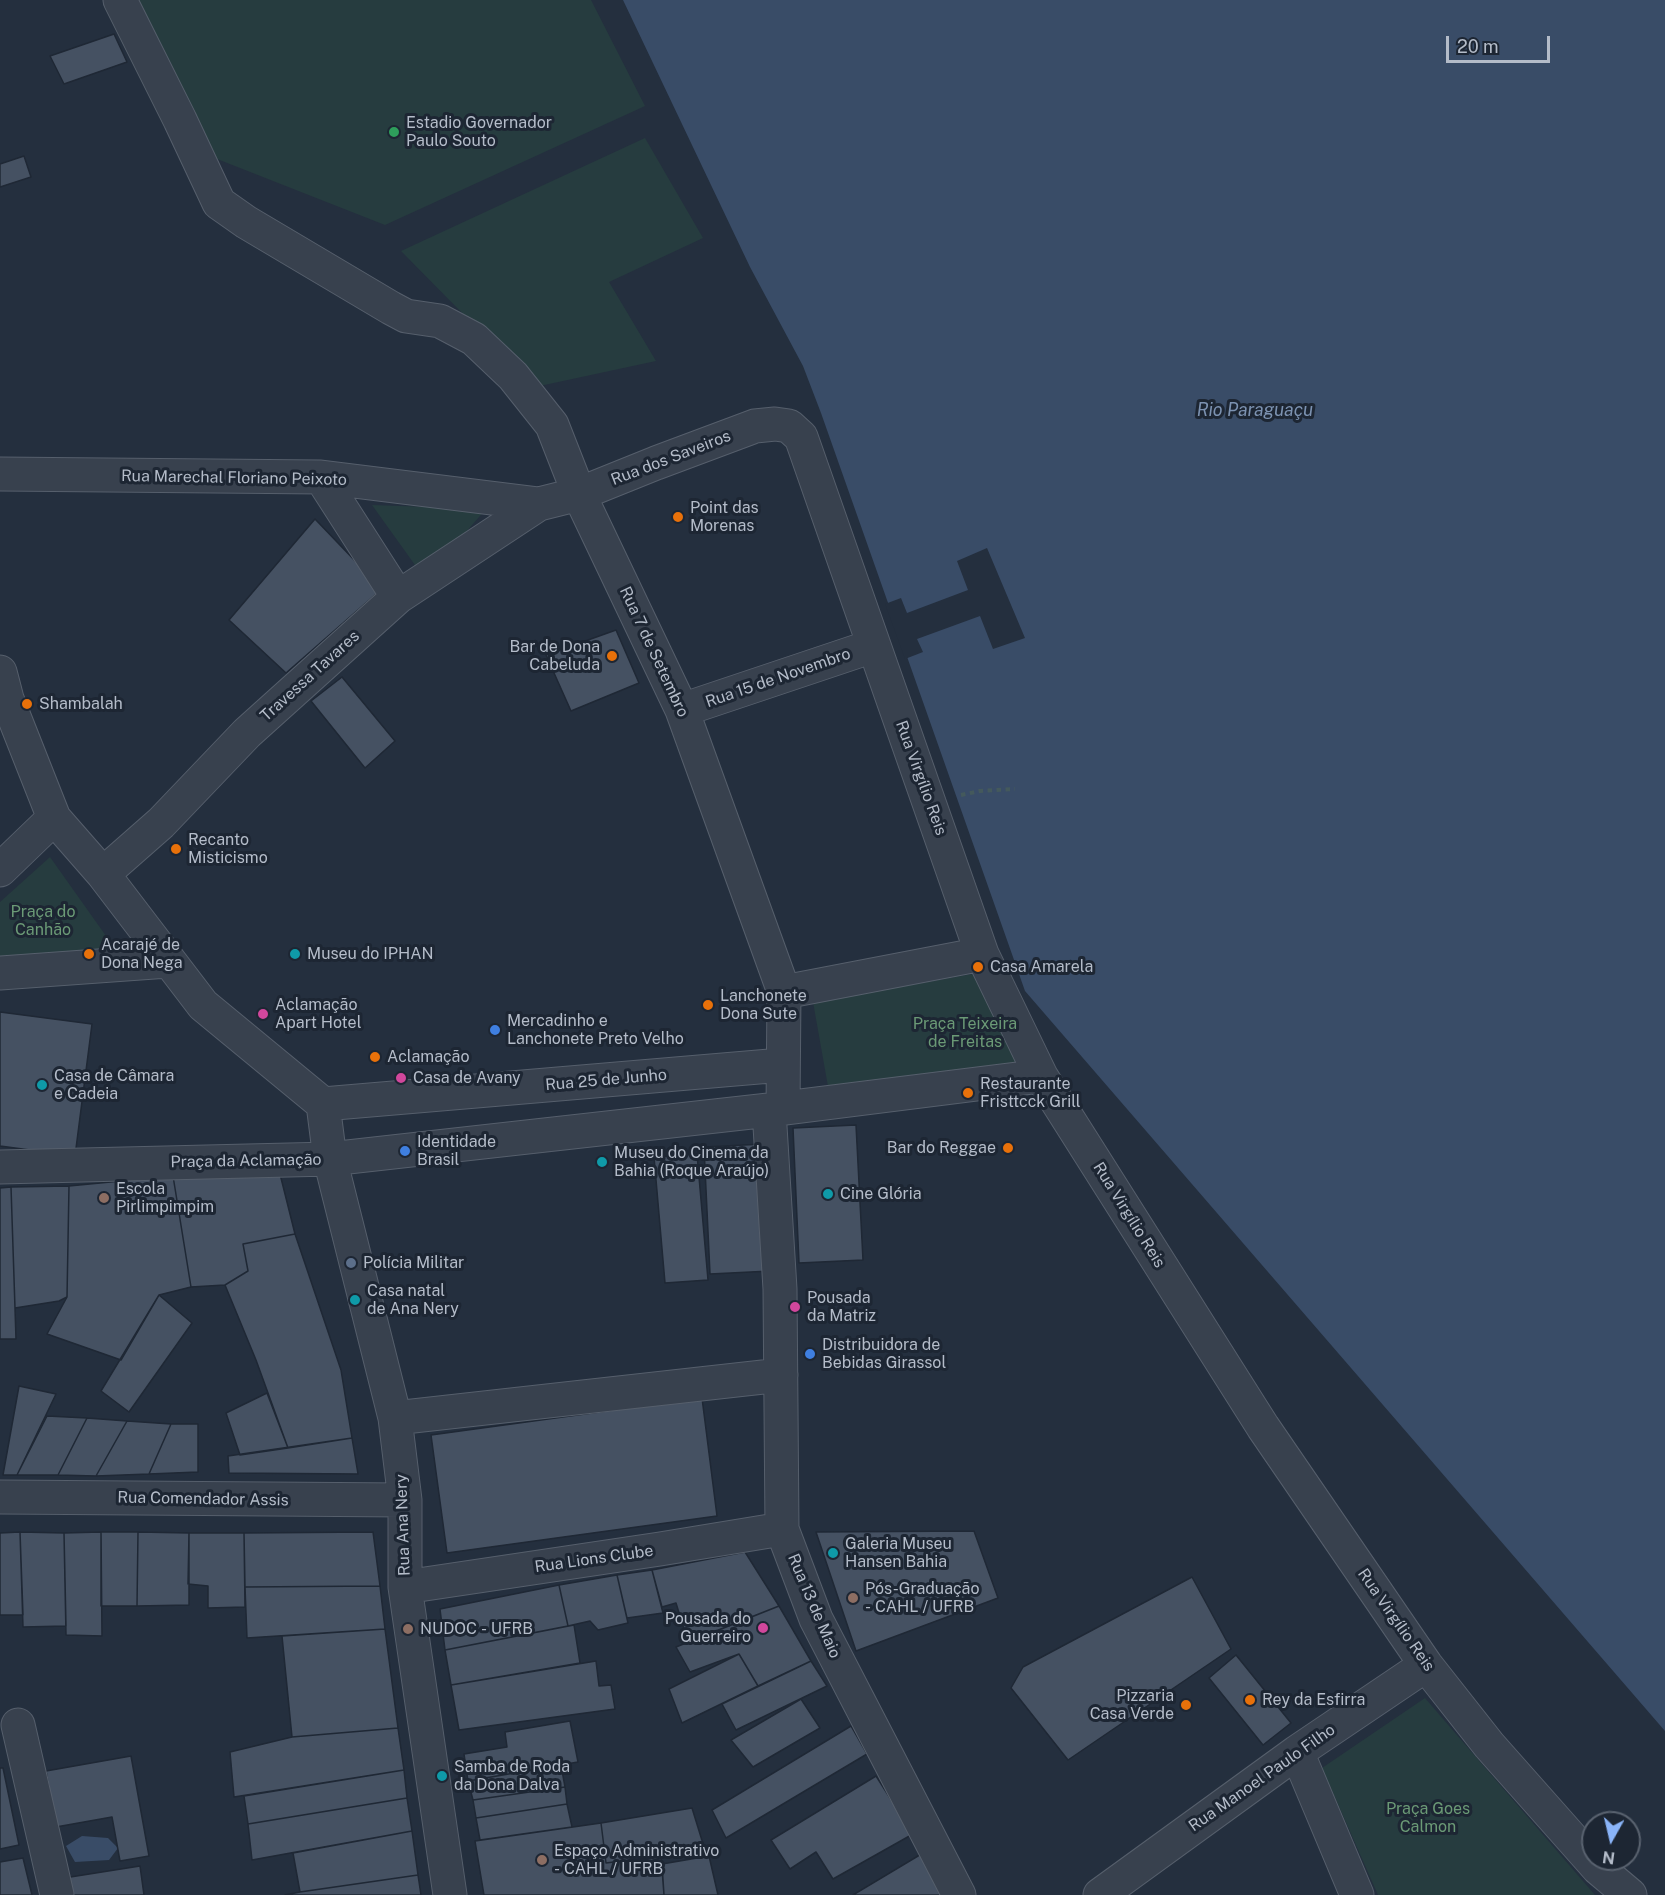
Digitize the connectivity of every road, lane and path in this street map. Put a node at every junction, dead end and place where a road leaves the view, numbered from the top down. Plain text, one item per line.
1 (120, 0) edge
2 (801, 436) joint
3 (0, 474) edge
4 (321, 477) junction
5 (579, 494) junction
6 (539, 504) junction
7 (398, 597) junction
8 (873, 646) junction
9 (0, 672) edge
10 (682, 710) junction
11 (1015, 789) dead end
12 (957, 796) dead end
13 (54, 818) junction
14 (0, 870) edge
15 (103, 874) junction
16 (982, 954) junction
17 (168, 961) junction
18 (0, 973) edge
19 (784, 992) junction
20 (782, 1065) junction
21 (1041, 1076) junction
22 (323, 1104) junction
23 (776, 1109) junction
24 (330, 1159) junction
25 (0, 1167) edge
26 (781, 1375) junction
27 (395, 1418) junction
28 (0, 1497) edge
29 (405, 1500) junction
30 (782, 1529) junction
31 (405, 1587) junction
32 (1426, 1665) junction
33 (18, 1725) dead end
34 (1297, 1752) junction
35 (57, 1895) edge
36 (450, 1895) edge
37 (959, 1895) edge
38 (1100, 1895) edge
39 (1357, 1895) edge
40 (1630, 1895) edge

1 - 5 street, Rua 7 de Setembro
2 - 5 street, Rua dos Saveiros
2 - 8 street, Rua Virgílio Reis
3 - 4 street, Rua Marechal Floriano Peixoto
4 - 6 street, Rua Marechal Floriano Peixoto
4 - 7 street
5 - 6 street, Rua dos Saveiros
5 - 10 street, Rua 7 de Setembro
6 - 7 street, Travessa Tavares
7 - 15 street, Travessa Tavares
8 - 10 street, Rua 15 de Novembro
8 - 16 street, Rua Virgílio Reis
9 - 13 street
10 - 19 street, Rua 7 de Setembro
11 - 12 path
13 - 14 street
13 - 15 street
15 - 17 street
16 - 19 street
16 - 21 street, Rua Virgílio Reis
17 - 18 street
17 - 22 street
19 - 20 street
20 - 22 street, Rua 25 de Junho
20 - 23 street
21 - 23 street
21 - 32 street, Rua Virgílio Reis
22 - 24 street, Praça da Aclamação
23 - 24 street
23 - 26 street, Rua 13 de Maio
24 - 25 street, Praça da Aclamação
24 - 27 street, Rua Ana Nery
26 - 27 street
26 - 30 street, Rua 13 de Maio
27 - 29 street, Rua Ana Nery
28 - 29 street, Rua Comendador Assis
29 - 31 street, Rua Ana Nery
30 - 31 street, Rua Lions Clube
30 - 37 street, Rua 13 de Maio
31 - 36 street, Rua Ana Nery
32 - 34 street, Rua Manoel Paulo Filho
32 - 40 street, Rua Virgílio Reis
33 - 35 street
34 - 38 street, Rua Manoel Paulo Filho
34 - 39 street

